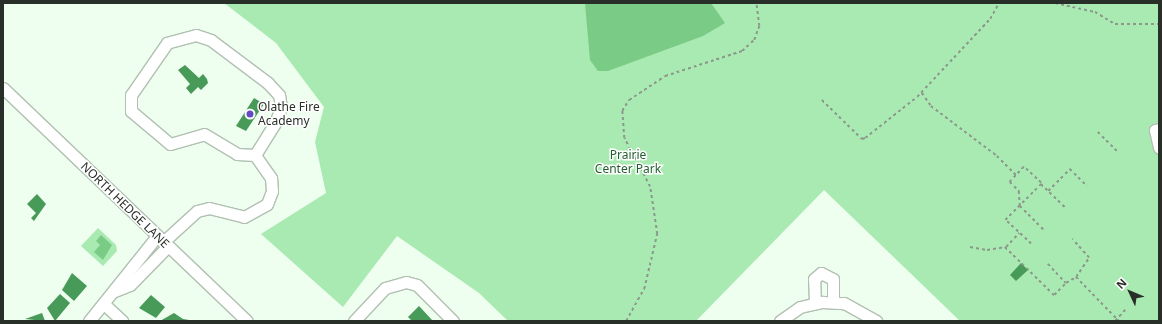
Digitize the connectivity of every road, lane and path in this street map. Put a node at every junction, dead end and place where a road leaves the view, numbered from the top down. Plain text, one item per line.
1 (756, 3) edge
2 (999, 3) edge
3 (1055, 3) edge
4 (1159, 24) edge
5 (3, 88) edge
6 (922, 93) junction
7 (822, 100) dead end
8 (1159, 129) edge
9 (1098, 132) dead end
10 (1159, 148) edge
11 (1119, 153) dead end
12 (255, 155) junction
13 (1016, 175) junction
14 (1041, 184) junction
15 (1087, 186) dead end
16 (1048, 191) junction
17 (1020, 206) junction
18 (1066, 208) dead end
19 (1044, 230) dead end
20 (1020, 234) junction
21 (1072, 239) dead end
22 (162, 241) junction
23 (1031, 244) dead end
24 (970, 247) dead end
25 (1005, 247) junction
26 (1048, 264) dead end
27 (1076, 278) junction
28 (1066, 283) junction
29 (834, 302) junction
30 (812, 303) junction
31 (104, 304) junction
32 (1125, 310) dead end
33 (1117, 319) junction
34 (873, 320) edge
35 (89, 321) edge
36 (122, 321) edge
37 (247, 321) edge
38 (354, 321) edge
39 (453, 321) edge
40 (626, 321) edge
41 (780, 321) edge
42 (1114, 321) edge
43 (1119, 321) edge

1 - 40 path
2 - 6 path
3 - 4 path
5 - 22 street, NORTH HEDGE LANE
6 - 7 path
6 - 13 path
8 - 10 street
9 - 11 path
12 - 12 street
12 - 22 street
13 - 14 path
13 - 17 path
14 - 16 path
14 - 17 path
15 - 16 path
16 - 18 path
17 - 19 path
17 - 20 path
20 - 23 path
20 - 25 path
21 - 27 path
22 - 31 street
22 - 37 street, NORTH HEDGE LANE
24 - 25 path
25 - 28 path
26 - 28 path
27 - 28 path
27 - 33 path
29 - 30 street
29 - 30 street
29 - 34 street
30 - 41 street
31 - 35 street
31 - 36 street
32 - 33 path
33 - 42 path
33 - 43 path
38 - 39 street

